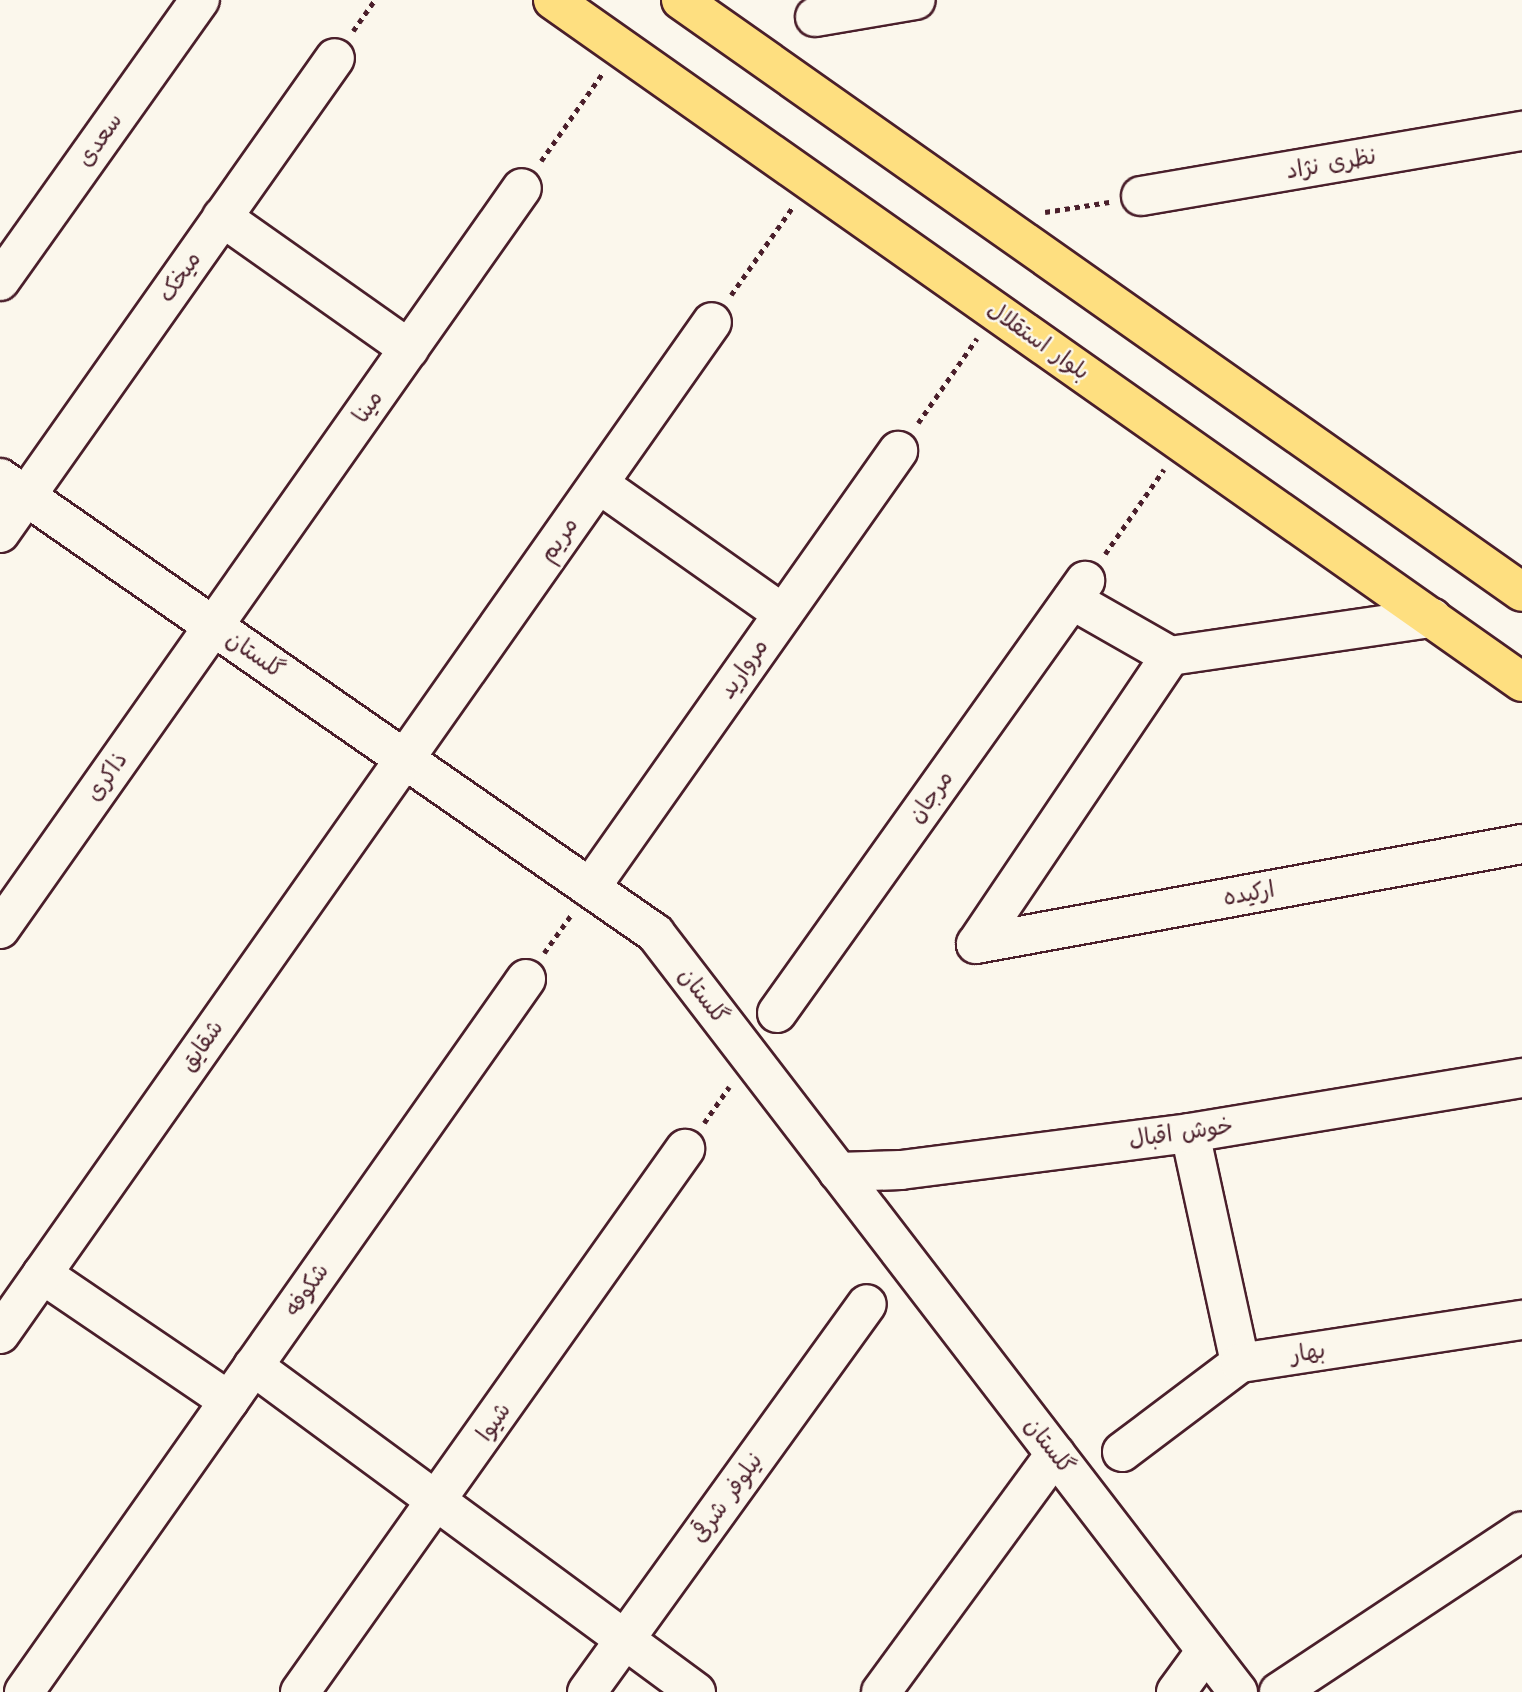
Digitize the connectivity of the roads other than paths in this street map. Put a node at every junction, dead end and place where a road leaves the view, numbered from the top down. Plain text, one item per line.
1 (200, 0) edge
2 (553, 0) edge
3 (681, 0) edge
4 (916, 0) edge
5 (815, 17) dead end
6 (335, 58) dead end
7 (1522, 131) edge
8 (522, 188) road end
9 (1141, 196) road end
10 (222, 217) junction
11 (0, 281) edge
12 (712, 321) road end
13 (409, 349) junction
14 (898, 451) road end
15 (599, 484) junction
16 (13, 487) edge
17 (0, 533) edge
18 (1522, 592) edge
19 (783, 614) junction
20 (1432, 618) junction
21 (214, 626) junction
22 (1170, 656) junction
23 (1522, 682) edge
24 (405, 759) junction
25 (1522, 845) edge
26 (590, 888) junction
27 (0, 929) edge
28 (526, 979) road end
29 (777, 1013) dead end
30 (1522, 1078) edge
31 (1190, 1133) junction
32 (685, 1149) road end
33 (838, 1172) junction
34 (42, 1274) junction
35 (867, 1304) dead end
36 (1522, 1320) edge
37 (0, 1334) edge
38 (1240, 1363) junction
39 (253, 1366) junction
40 (229, 1401) junction
41 (1122, 1452) dead end
42 (1055, 1454) junction
43 (437, 1502) junction
44 (1522, 1531) edge
45 (625, 1640) junction
46 (1206, 1651) junction
47 (24, 1692) edge
48 (300, 1692) edge
49 (587, 1692) edge
50 (696, 1692) edge
51 (881, 1692) edge
52 (1176, 1692) edge
53 (1238, 1692) edge
54 (1279, 1692) edge

1 - 11 street, سعدی
2 - 20 main road, بلوار استقلال
3 - 18 main road
4 - 5 street
6 - 10 street, میخک
7 - 9 street, نظری نژاد
8 - 13 street, مینا
10 - 13 street
10 - 16 street, میخک
12 - 15 street, مریم
13 - 21 street, مینا
14 - 19 street, مروارید
15 - 19 street
15 - 24 street, مریم
16 - 17 street, میخک
16 - 21 street, گلستان
19 - 26 street, مروارید
20 - 22 street
20 - 23 main road, بلوار استقلال
21 - 24 street, گلستان
21 - 27 street, ذاکری
22 - 25 street, ارکیده
22 - 29 street, مرجان
24 - 26 street, گلستان
24 - 34 street, شقایق
26 - 33 street, گلستان
28 - 39 street, شکوفه
30 - 31 street, خوش اقبال
31 - 33 street, خوش اقبال
31 - 38 street
32 - 43 street, شیوا
33 - 42 street, گلستان
34 - 37 street, شقایق
34 - 40 street
35 - 45 street, نیلوفر شرقی
36 - 38 street, بهار
38 - 41 street, بهار
39 - 40 street, شکوفه
39 - 43 street
40 - 47 street, شکوفه
42 - 46 street, گلستان
42 - 51 street
43 - 45 street
43 - 48 street, شیوا
44 - 54 street
45 - 49 street, نیلوفر شرقی
45 - 50 street
46 - 52 street
46 - 53 street, گلستان

